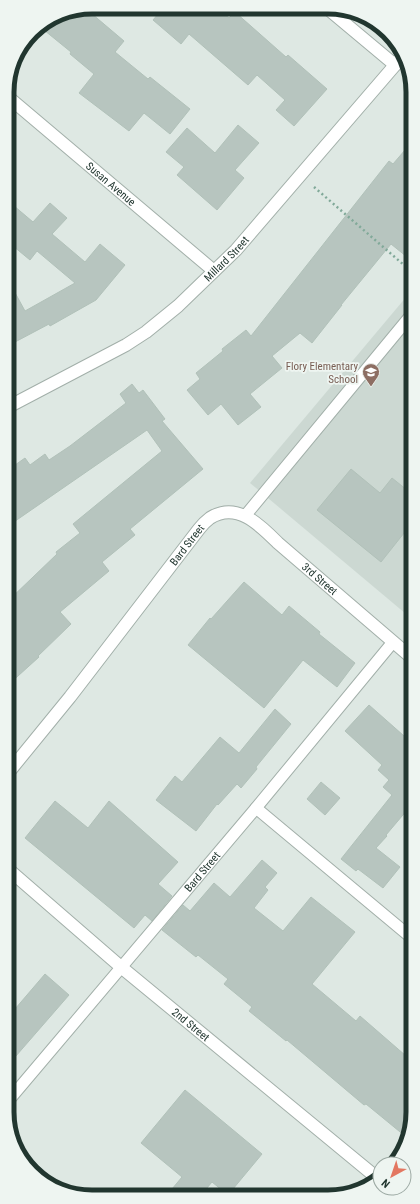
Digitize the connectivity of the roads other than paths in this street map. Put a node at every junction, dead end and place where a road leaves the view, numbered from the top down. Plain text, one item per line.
1 (335, 14) edge
2 (398, 61) edge
3 (14, 102) edge
4 (214, 271) junction
5 (406, 321) edge
6 (14, 404) edge
7 (222, 513) joint
8 (245, 516) junction
9 (393, 642) junction
10 (406, 653) edge
11 (14, 766) edge
12 (256, 808) junction
13 (14, 875) edge
14 (406, 933) edge
15 (122, 967) junction
16 (14, 1094) edge
17 (372, 1174) edge

1 - 2 street
2 - 4 street, Millard Street
3 - 4 street, Susan Avenue
4 - 6 street, Millard Street
5 - 8 lane
7 - 8 street, 3rd Street
7 - 11 street, Bard Street
8 - 9 street, 3rd Street
9 - 10 street, 3rd Street
9 - 12 lane, Bard Street
12 - 14 lane
12 - 15 lane, Bard Street
13 - 15 street, 2nd Street
15 - 16 lane, Bard Street
15 - 17 street, 2nd Street

